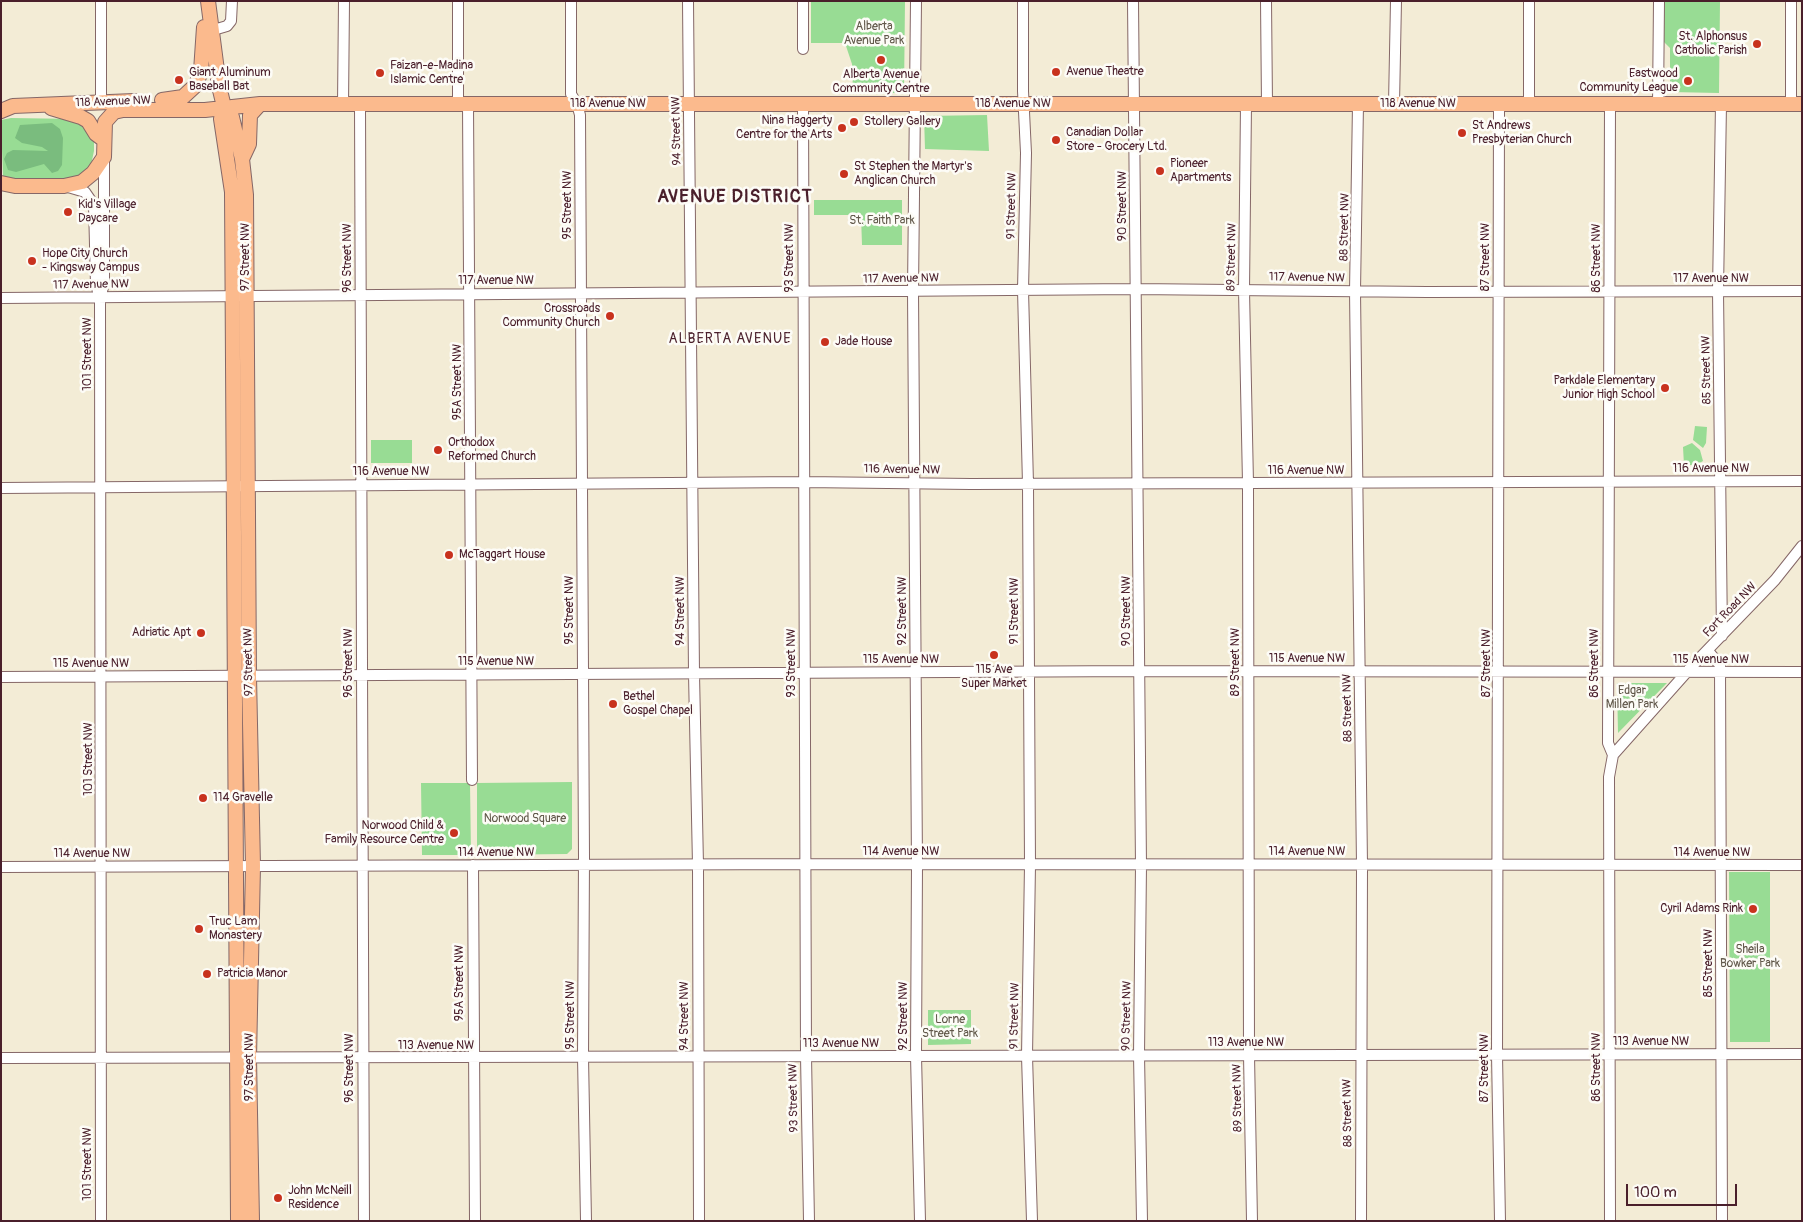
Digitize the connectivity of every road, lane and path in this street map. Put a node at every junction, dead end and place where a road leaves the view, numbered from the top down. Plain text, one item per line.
1 (101, 1) edge
2 (207, 1) edge
3 (232, 1) edge
4 (344, 1) edge
5 (458, 1) edge
6 (571, 1) edge
7 (688, 1) edge
8 (803, 1) edge
9 (916, 1) edge
10 (1023, 1) edge
11 (1133, 1) edge
12 (1266, 1) edge
13 (1396, 1) edge
14 (1529, 1) edge
15 (1658, 1) edge
16 (1791, 1) edge
17 (210, 31) junction
18 (803, 49) dead end
19 (162, 100) junction
20 (101, 102) junction
21 (260, 104) junction
22 (463, 104) junction
23 (577, 104) junction
24 (689, 104) junction
25 (803, 104) junction
26 (916, 104) junction
27 (1024, 104) junction
28 (1135, 104) junction
29 (1246, 104) junction
30 (1267, 104) junction
31 (1358, 104) junction
32 (1394, 104) junction
33 (1499, 104) junction
34 (1529, 104) junction
35 (1610, 104) junction
36 (1658, 104) junction
37 (1722, 104) junction
38 (1796, 104) edge
39 (40, 105) junction
40 (343, 105) junction
41 (360, 105) junction
42 (224, 107) junction
43 (5, 108) edge
44 (104, 140) junction
45 (104, 157) junction
46 (242, 159) junction
47 (6, 185) edge
48 (64, 186) junction
49 (1135, 289) junction
50 (913, 290) junction
51 (1024, 290) junction
52 (1244, 290) junction
53 (1498, 290) junction
54 (1355, 291) junction
55 (1718, 291) junction
56 (1802, 291) edge
57 (691, 292) junction
58 (803, 292) junction
59 (1609, 292) junction
60 (470, 293) junction
61 (581, 293) junction
62 (361, 294) junction
63 (240, 295) junction
64 (1, 298) edge
65 (100, 298) junction
66 (1608, 481) junction
67 (1802, 481) edge
68 (804, 482) junction
69 (915, 482) junction
70 (1721, 482) junction
71 (582, 483) junction
72 (692, 483) junction
73 (1248, 483) junction
74 (1358, 483) junction
75 (1499, 483) junction
76 (361, 484) junction
77 (470, 484) junction
78 (1028, 484) junction
79 (1139, 484) junction
80 (241, 485) junction
81 (100, 486) junction
82 (1, 488) edge
83 (1802, 546) edge
84 (1722, 636) junction
85 (1708, 650) junction
86 (1140, 671) junction
87 (1248, 671) junction
88 (916, 672) junction
89 (1027, 672) junction
90 (1360, 672) junction
91 (1499, 672) junction
92 (1608, 672) junction
93 (1686, 672) junction
94 (1720, 672) junction
95 (1802, 672) edge
96 (804, 673) junction
97 (583, 674) junction
98 (694, 674) junction
99 (472, 675) junction
100 (101, 676) junction
101 (242, 676) junction
102 (362, 676) junction
103 (1, 677) edge
104 (1613, 755) junction
105 (472, 780) dead end
106 (807, 864) junction
107 (917, 864) junction
108 (584, 865) junction
109 (698, 865) junction
110 (1030, 865) junction
111 (1141, 865) junction
112 (1250, 865) junction
113 (1362, 865) junction
114 (1499, 865) junction
115 (1610, 865) junction
116 (1722, 865) junction
117 (1802, 865) edge
118 (236, 866) junction
119 (253, 866) junction
120 (364, 866) junction
121 (473, 866) junction
122 (1, 867) edge
123 (101, 867) junction
124 (1721, 1054) junction
125 (1802, 1054) edge
126 (1139, 1055) junction
127 (1250, 1055) junction
128 (1360, 1055) junction
129 (1497, 1055) junction
130 (1609, 1055) junction
131 (697, 1056) junction
132 (806, 1056) junction
133 (916, 1056) junction
134 (1027, 1056) junction
135 (583, 1057) junction
136 (1, 1058) edge
137 (100, 1058) junction
138 (242, 1058) junction
139 (362, 1058) junction
140 (473, 1058) junction
141 (101, 1221) edge
142 (238, 1221) edge
143 (252, 1221) edge
144 (364, 1221) edge
145 (475, 1221) edge
146 (586, 1221) edge
147 (699, 1221) edge
148 (809, 1221) edge
149 (920, 1221) edge
150 (1032, 1221) edge
151 (1142, 1221) edge
152 (1252, 1221) edge
153 (1361, 1221) edge
154 (1500, 1221) edge
155 (1610, 1221) edge
156 (1722, 1221) edge

1 - 20 street
2 - 17 main road, 97 Street NW
2 - 19 main road
3 - 17 street
4 - 40 street
5 - 22 street, 95A Street NW
6 - 23 street, 95 Street NW
7 - 24 street, 94 Street NW
8 - 18 street
9 - 26 street, 92 Street NW
10 - 27 street, 91 Street NW
11 - 28 street, 90 Street NW
12 - 30 street
13 - 32 street
14 - 34 street
15 - 36 street
16 - 38 street
17 - 42 main road, 97 Street NW
19 - 20 main road, 118 Avenue NW
19 - 42 main road, 118 Avenue NW
20 - 39 main road, 118 Avenue NW
21 - 40 main road, 118 Avenue NW
21 - 42 main road, 118 Avenue NW
21 - 46 main road
22 - 23 main road, 118 Avenue NW
22 - 41 main road, 118 Avenue NW
22 - 60 street, 95A Street NW
23 - 24 main road, 118 Avenue NW
23 - 61 street, 95 Street NW
24 - 25 main road, 118 Avenue NW
24 - 57 street, 94 Street NW
25 - 26 main road, 118 Avenue NW
25 - 58 street, 93 Street NW
26 - 27 main road, 118 Avenue NW
26 - 50 street, 92 Street NW
27 - 28 main road, 118 Avenue NW
27 - 51 street, 91 Street NW
28 - 29 main road, 118 Avenue NW
28 - 49 street, 90 Street NW
29 - 30 main road, 118 Avenue NW
29 - 52 street, 89 Street NW
30 - 31 main road, 118 Avenue NW
31 - 32 main road, 118 Avenue NW
31 - 54 street, 88 Street NW
32 - 33 main road, 118 Avenue NW
33 - 34 main road, 118 Avenue NW
33 - 53 street, 87 Street NW
34 - 35 main road, 118 Avenue NW
35 - 36 main road, 118 Avenue NW
35 - 59 street, 86 Street NW
36 - 37 main road, 118 Avenue NW
37 - 38 main road, 118 Avenue NW
37 - 55 street, 85 Street NW
39 - 43 main road, 118 Avenue NW
39 - 44 main road
40 - 41 main road, 118 Avenue NW
41 - 62 street, 96 Street NW
42 - 44 main road, 118 Avenue NW
42 - 46 main road, 97 Street NW
42 - 63 main road, 97 Street NW
44 - 45 main road, 118 Avenue NW
45 - 48 main road
45 - 65 street, 101 Street NW
46 - 63 main road, 97 Street NW
47 - 48 main road
48 - 65 street, 101 Street NW
49 - 51 street, 117 Avenue NW
49 - 52 street, 117 Avenue NW
49 - 79 street, 90 Street NW
50 - 51 street, 117 Avenue NW
50 - 58 street, 117 Avenue NW
50 - 69 street, 92 Street NW
51 - 78 street, 91 Street NW
52 - 54 street, 117 Avenue NW
52 - 73 street, 89 Street NW
53 - 54 street, 117 Avenue NW
53 - 59 street, 117 Avenue NW
53 - 75 street, 87 Street NW
54 - 74 street, 88 Street NW
55 - 56 street, 117 Avenue NW
55 - 59 street, 117 Avenue NW
55 - 70 street, 85 Street NW
57 - 58 street, 117 Avenue NW
57 - 61 street, 117 Avenue NW
57 - 72 street, 94 Street NW
58 - 68 street, 93 Street NW
59 - 66 street, 86 Street NW
60 - 61 street, 117 Avenue NW
60 - 62 street, 117 Avenue NW
60 - 77 street, 95A Street NW
61 - 71 street, 95 Street NW
62 - 63 street, 117 Avenue NW
62 - 76 street, 96 Street NW
63 - 65 street, 117 Avenue NW
63 - 80 main road, 97 Street NW
64 - 65 street, 117 Avenue NW
65 - 81 street, 101 Street NW
66 - 70 street, 116 Avenue NW
66 - 75 street, 116 Avenue NW
66 - 92 street, 86 Street NW
67 - 70 street, 116 Avenue NW
68 - 69 street, 116 Avenue NW
68 - 72 street, 116 Avenue NW
68 - 96 street, 93 Street NW
69 - 78 street, 116 Avenue NW
69 - 88 street, 92 Street NW
70 - 84 street, 85 Street NW
71 - 72 street, 116 Avenue NW
71 - 77 street, 116 Avenue NW
71 - 97 street, 95 Street NW
72 - 98 street, 94 Street NW
73 - 74 street, 116 Avenue NW
73 - 79 street, 116 Avenue NW
73 - 87 street, 89 Street NW
74 - 75 street, 116 Avenue NW
74 - 90 street, 88 Street NW
75 - 91 street, 87 Street NW
76 - 77 street, 116 Avenue NW
76 - 80 street, 116 Avenue NW
76 - 102 street, 96 Street NW
77 - 99 street, 95A Street NW
78 - 79 street, 116 Avenue NW
78 - 89 street, 91 Street NW
79 - 86 street, 90 Street NW
80 - 81 street, 116 Avenue NW
80 - 101 main road, 97 Street NW
81 - 82 street, 116 Avenue NW
81 - 100 street, 101 Street NW
83 - 84 street, Fort Road NW
84 - 85 street, Fort Road NW
85 - 93 street, Fort Road NW
85 - 94 street, 85 Street NW
86 - 87 street, 115 Avenue NW
86 - 89 street, 115 Avenue NW
86 - 111 street, 90 Street NW
87 - 90 street, 115 Avenue NW
87 - 112 street, 89 Street NW
88 - 89 street, 115 Avenue NW
88 - 96 street, 115 Avenue NW
88 - 107 street, 92 Street NW
89 - 110 street, 91 Street NW
90 - 91 street, 115 Avenue NW
90 - 113 street, 88 Street NW
91 - 92 street, 115 Avenue NW
91 - 114 street, 87 Street NW
92 - 93 street, 115 Avenue NW
92 - 104 street, 86 Street NW
93 - 94 street, 115 Avenue NW
93 - 104 street, Fort Road NW
94 - 95 street, 115 Avenue NW
94 - 116 street, 85 Street NW
96 - 98 street, 115 Avenue NW
96 - 106 street, 93 Street NW
97 - 98 street, 115 Avenue NW
97 - 99 street, 115 Avenue NW
97 - 108 street, 95 Street NW
98 - 109 street, 94 Street NW
99 - 102 street, 115 Avenue NW
99 - 105 street, 95A Street NW
100 - 101 street, 115 Avenue NW
100 - 103 street, 115 Avenue NW
100 - 123 street, 101 Street NW
101 - 102 street, 115 Avenue NW
101 - 118 main road, 97 Street NW
101 - 119 main road, 97 Street NW
102 - 120 street, 96 Street NW
104 - 115 street, 86 Street NW
106 - 107 street, 114 Avenue NW
106 - 109 street, 114 Avenue NW
106 - 132 street, 93 Street NW
107 - 110 street, 114 Avenue NW
107 - 133 street, 92 Street NW
108 - 109 street, 114 Avenue NW
108 - 121 street, 114 Avenue NW
108 - 135 street, 95 Street NW
109 - 131 street, 94 Street NW
110 - 111 street, 114 Avenue NW
110 - 134 street, 91 Street NW
111 - 112 street, 114 Avenue NW
111 - 126 street, 90 Street NW
112 - 113 street, 114 Avenue NW
112 - 127 street, 89 Street NW
113 - 114 street, 114 Avenue NW
113 - 128 street, 88 Street NW
114 - 115 street, 114 Avenue NW
114 - 129 street, 87 Street NW
115 - 116 street, 114 Avenue NW
115 - 130 street, 86 Street NW
116 - 117 street, 114 Avenue NW
116 - 124 street, 85 Street NW
118 - 119 street, 114 Avenue NW
118 - 123 street, 114 Avenue NW
118 - 138 main road, 97 Street NW
119 - 120 street, 114 Avenue NW
119 - 138 main road, 97 Street NW
120 - 121 street, 114 Avenue NW
120 - 139 street, 96 Street NW
121 - 140 street, 95A Street NW
122 - 123 street, 114 Avenue NW
123 - 137 street, 101 Street NW
124 - 125 street, 113 Avenue NW
124 - 130 street, 113 Avenue NW
124 - 156 street, 85 Street NW
126 - 127 street, 113 Avenue NW
126 - 134 street, 113 Avenue NW
126 - 151 street, 90 Street NW
127 - 128 street, 113 Avenue NW
127 - 152 street, 89 Street NW
128 - 129 street, 113 Avenue NW
128 - 153 street, 88 Street NW
129 - 130 street, 113 Avenue NW
129 - 154 street, 87 Street NW
130 - 155 street, 86 Street NW
131 - 132 street, 113 Avenue NW
131 - 135 street, 113 Avenue NW
131 - 147 street, 94 Street NW
132 - 133 street, 113 Avenue NW
132 - 148 street, 93 Street NW
133 - 134 street, 113 Avenue NW
133 - 149 street, 92 Street NW
134 - 150 street, 91 Street NW
135 - 140 street, 113 Avenue NW
135 - 146 street, 95 Street NW
136 - 137 street, 113 Avenue NW
137 - 138 street, 113 Avenue NW
137 - 141 street, 101 Street NW
138 - 139 street, 113 Avenue NW
138 - 142 main road, 97 Street NW
138 - 143 main road, 97 Street NW
139 - 140 street, 113 Avenue NW
139 - 144 street, 96 Street NW
140 - 145 street, 95A Street NW

